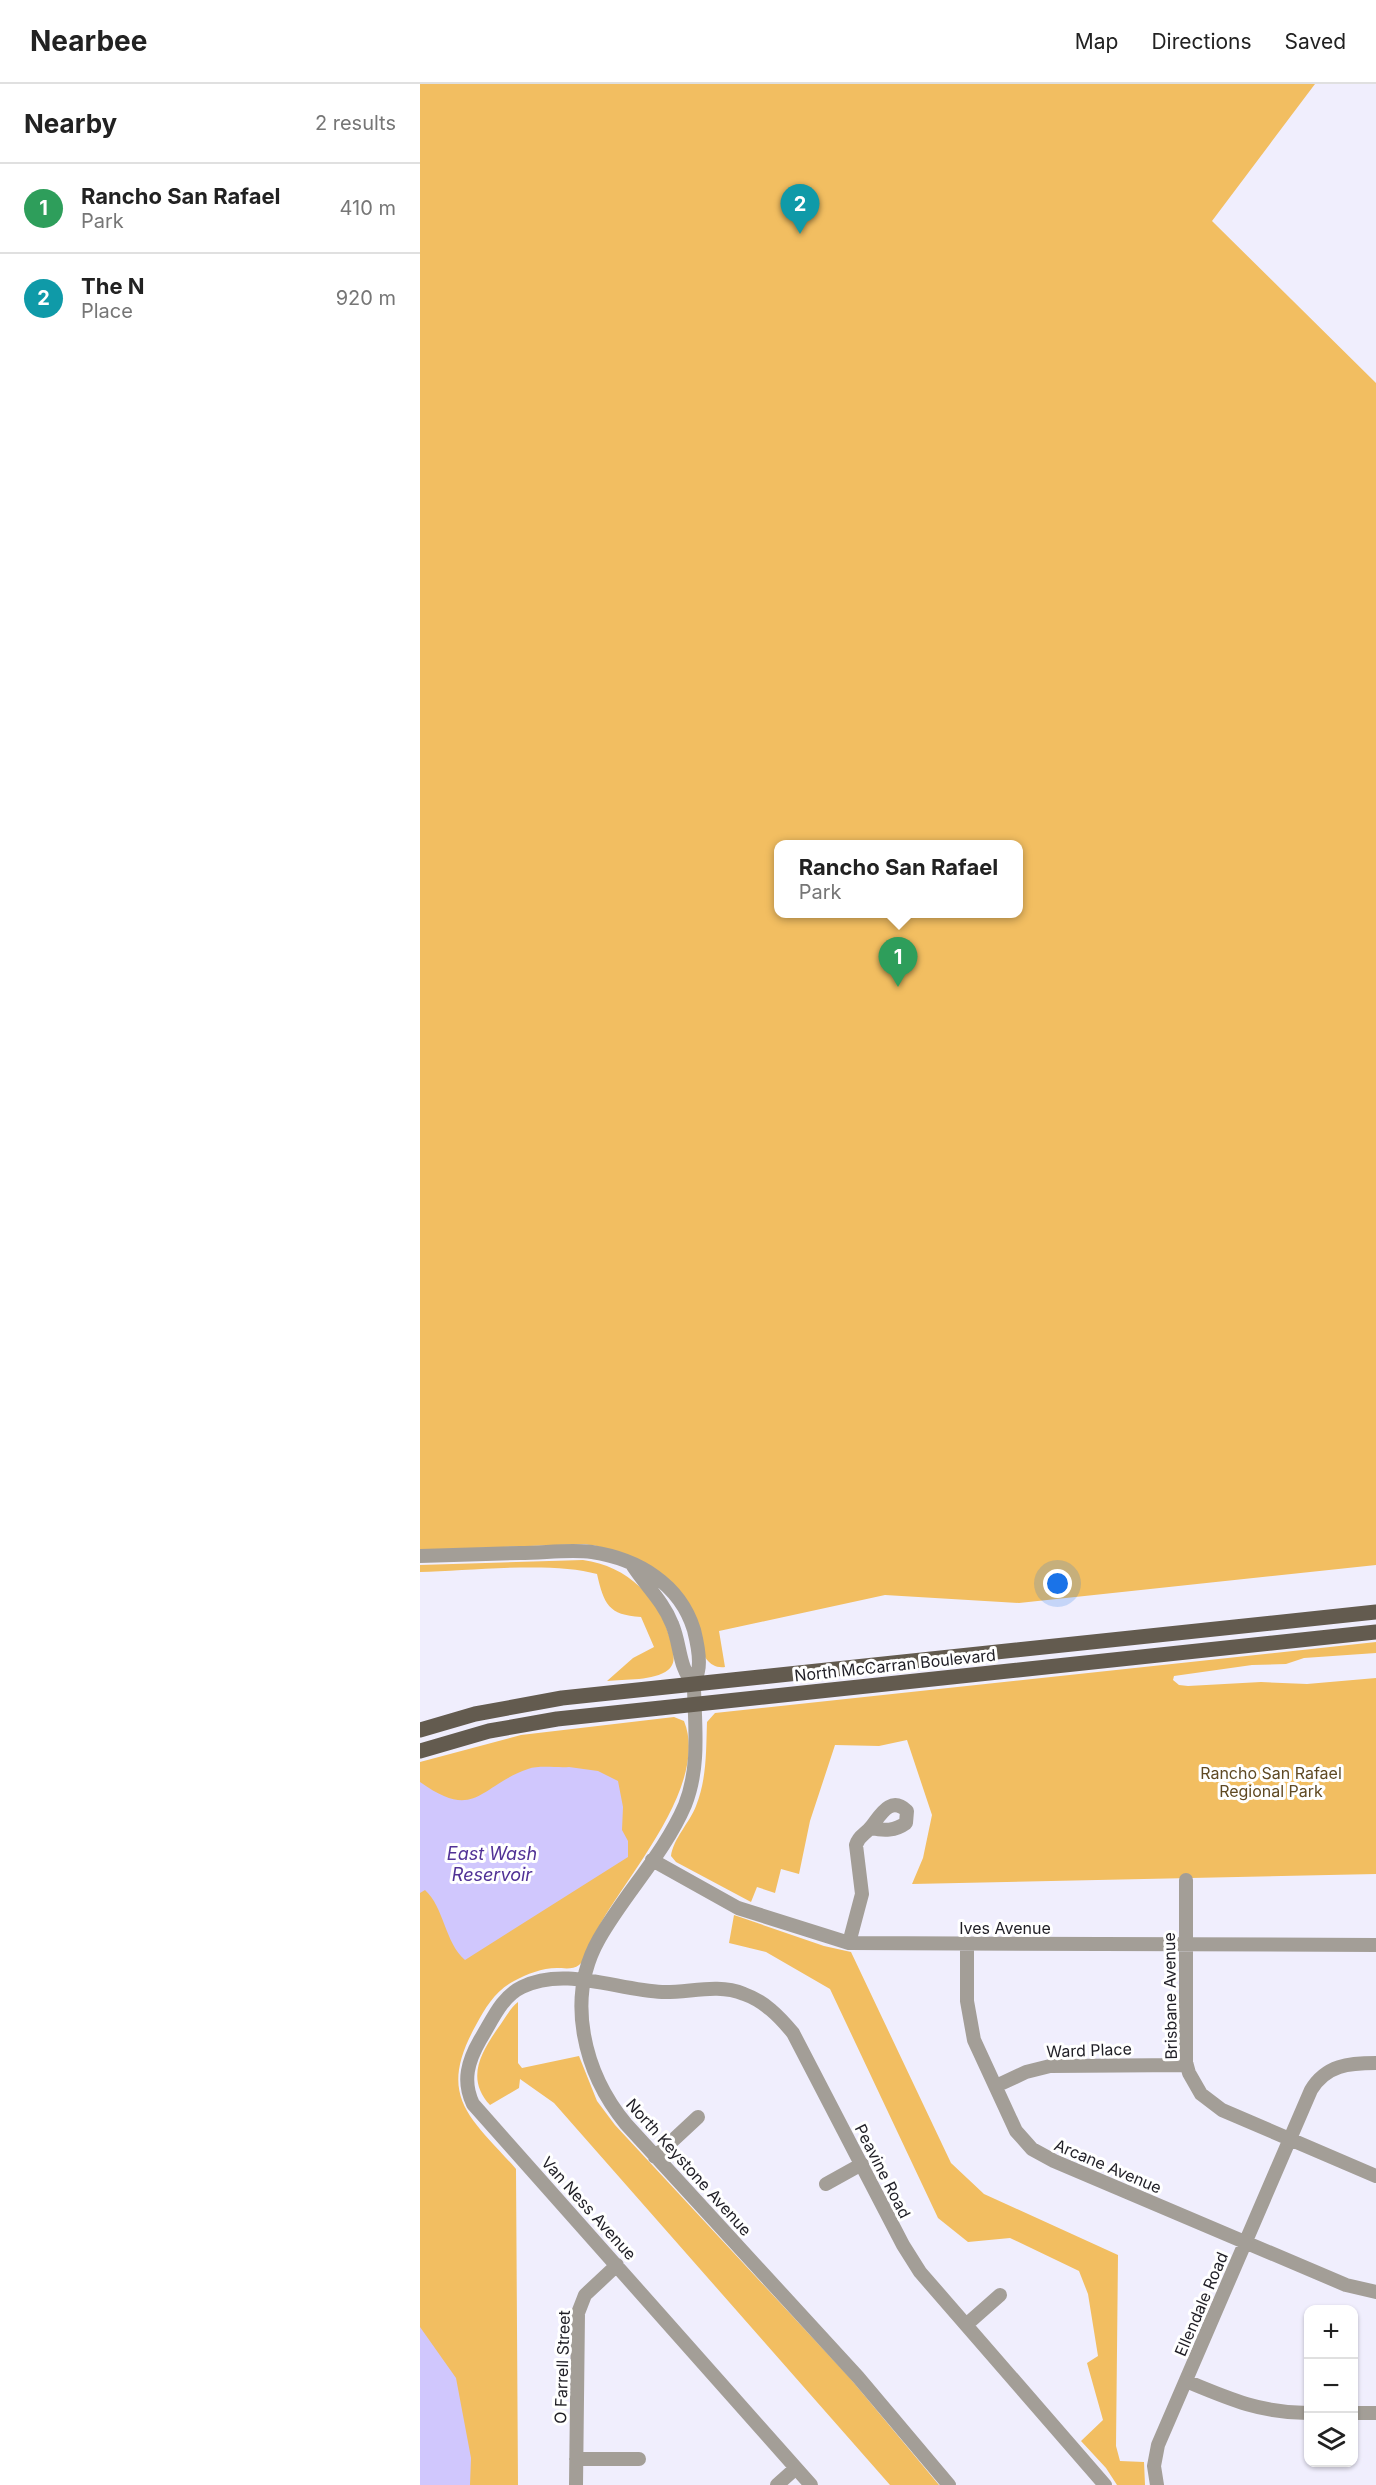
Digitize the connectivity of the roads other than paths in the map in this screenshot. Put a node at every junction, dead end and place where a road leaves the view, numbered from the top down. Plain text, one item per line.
1 (420, 1556) edge
2 (1376, 1612) edge
3 (1280, 1623) junction
4 (1376, 1632) edge
5 (1282, 1642) junction
6 (694, 1684) junction
7 (695, 1705) junction
8 (420, 1730) edge
9 (420, 1751) edge
10 (871, 1828) dead end
11 (651, 1860) junction
12 (1186, 1880) dead end
13 (849, 1943) junction
14 (967, 1945) junction
15 (1376, 1945) edge
16 (1185, 1946) junction
17 (584, 1981) junction
18 (1376, 2063) edge
19 (1187, 2065) junction
20 (996, 2086) junction
21 (698, 2117) dead end
22 (1289, 2139) junction
23 (655, 2157) junction
24 (862, 2164) junction
25 (1376, 2176) edge
26 (825, 2184) dead end
27 (1245, 2242) junction
28 (617, 2265) junction
29 (1376, 2292) edge
30 (1000, 2295) dead end
31 (966, 2325) junction
32 (1186, 2381) junction
33 (1304, 2413) edge
34 (1358, 2413) edge
35 (1376, 2413) edge
36 (639, 2459) dead end
37 (576, 2460) junction
38 (796, 2468) junction
39 (576, 2485) edge
40 (777, 2485) edge
41 (811, 2485) edge
42 (949, 2485) edge
43 (1105, 2485) edge
44 (1157, 2485) edge

1 - 6 street
2 - 3 main road, North McCarran Boulevard
3 - 5 main road
3 - 6 main road, North McCarran Boulevard
4 - 5 main road, North McCarran Boulevard
5 - 7 main road, North McCarran Boulevard
6 - 7 street, North Keystone Avenue
6 - 8 main road, North McCarran Boulevard
7 - 9 main road, North McCarran Boulevard
7 - 11 street, North Keystone Avenue
10 - 13 street
11 - 13 street, Ives Avenue
11 - 17 street, North Keystone Avenue
12 - 16 street, Brisbane Avenue
13 - 14 street, Ives Avenue
14 - 16 street, Ives Avenue
14 - 20 street, Arcane Avenue
15 - 16 street, Ives Avenue
16 - 19 street, Brisbane Avenue
17 - 23 street, North Keystone Avenue
17 - 24 street, Peavine Road
17 - 28 street, Van Ness Avenue
18 - 22 street, Ellendale Road
19 - 20 street, Ward Place
19 - 22 street, Brisbane Avenue
20 - 27 street, Arcane Avenue
21 - 23 street
22 - 25 street, Brisbane Avenue
22 - 27 street, Ellendale Road
23 - 42 street, North Keystone Avenue
24 - 26 street
24 - 31 street, Peavine Road
27 - 29 street, Arcane Avenue
27 - 32 street, Ellendale Road
28 - 37 street, O Farrell Street
28 - 38 street, Van Ness Avenue
30 - 31 street
31 - 43 street, Peavine Road
32 - 33 street
32 - 44 street, Ellendale Road
34 - 35 street
36 - 37 street
37 - 39 street, O Farrell Street
38 - 40 street
38 - 41 street, Van Ness Avenue

